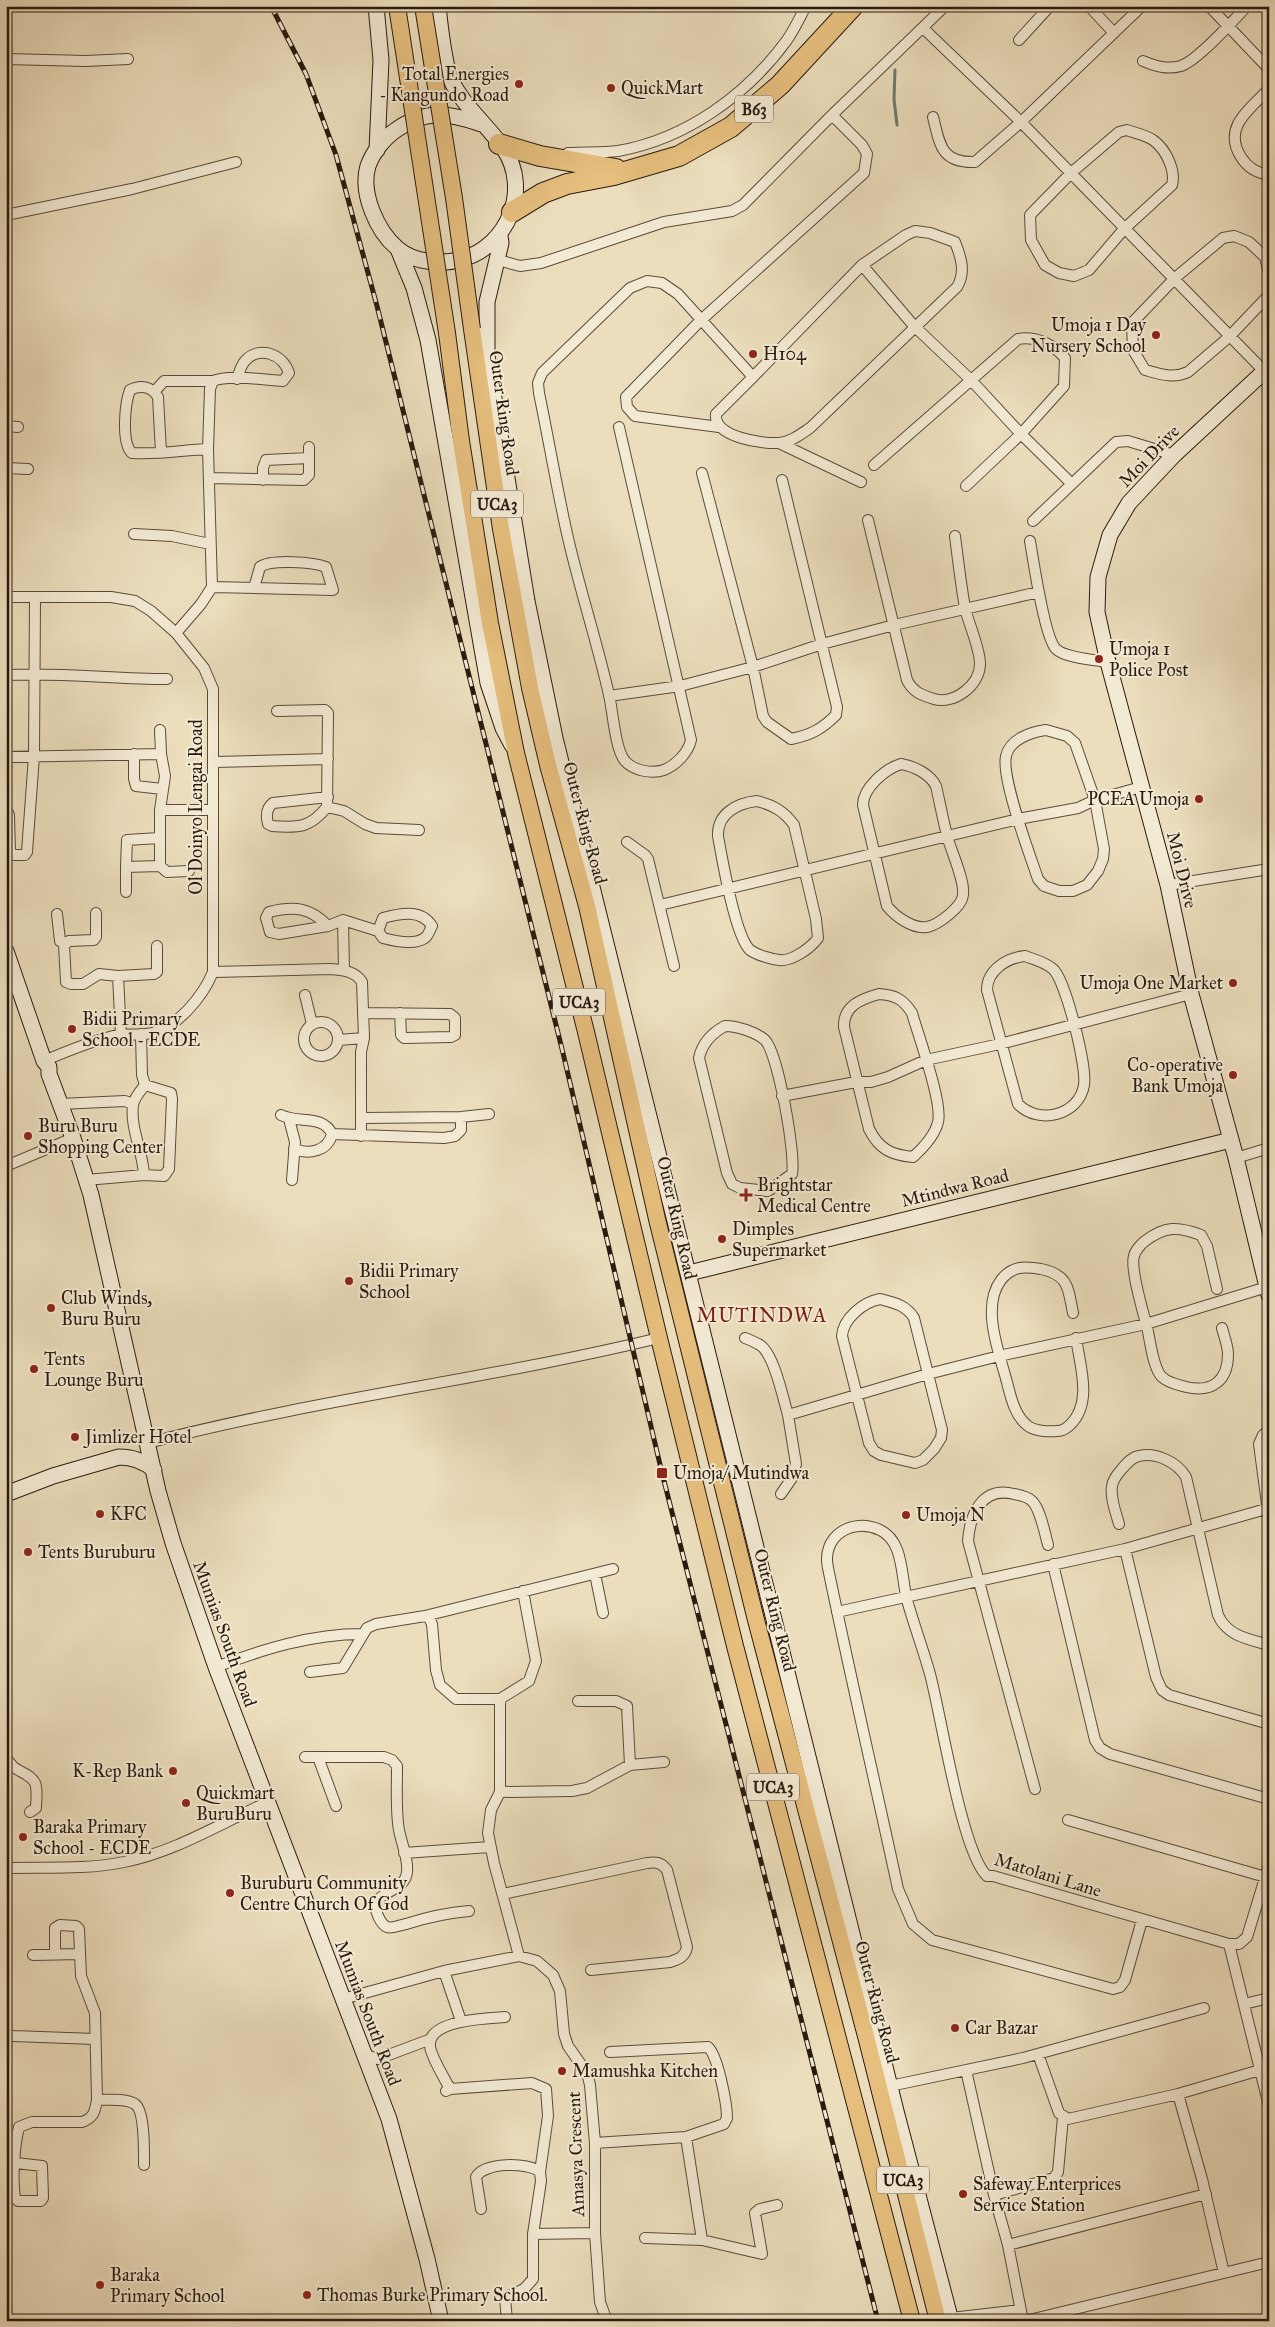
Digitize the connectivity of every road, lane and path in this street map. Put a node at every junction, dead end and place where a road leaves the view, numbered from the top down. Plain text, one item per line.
1 (376, 6) edge
2 (397, 6) edge
3 (423, 6) edge
4 (438, 6) edge
5 (806, 6) edge
6 (853, 6) edge
7 (945, 6) edge
8 (1050, 6) edge
9 (1089, 6) edge
10 (1142, 6) edge
11 (1209, 6) edge
12 (1247, 6) edge
13 (1228, 25) junction
14 (923, 28) junction
15 (1114, 33) junction
16 (1019, 40) dead end
17 (6, 59) edge
18 (128, 59) dead end
19 (1143, 61) dead end
20 (1269, 69) edge
21 (1269, 89) edge
22 (832, 115) junction
23 (933, 118) dead end
24 (1020, 122) junction
25 (482, 124) junction
26 (499, 144) junction
27 (377, 150) junction
28 (540, 156) junction
29 (236, 162) dead end
30 (628, 170) junction
31 (1071, 173) junction
32 (1269, 175) edge
33 (512, 212) junction
34 (6, 215) edge
35 (1124, 229) junction
36 (500, 236) junction
37 (398, 249) junction
38 (498, 260) junction
39 (862, 265) junction
40 (1269, 273) edge
41 (1174, 278) junction
42 (1269, 295) edge
43 (700, 321) junction
44 (914, 326) junction
45 (1229, 337) junction
46 (1266, 369) edge
47 (753, 377) junction
48 (237, 379) junction
49 (971, 380) junction
50 (213, 381) junction
51 (155, 391) junction
52 (6, 426) edge
53 (18, 427) dead end
54 (619, 427) dead end
55 (719, 427) junction
56 (1021, 434) junction
57 (779, 443) junction
58 (310, 447) dead end
59 (208, 448) junction
60 (161, 452) junction
61 (1174, 455) junction
62 (309, 458) junction
63 (874, 465) dead end
64 (6, 468) edge
65 (28, 469) dead end
66 (702, 473) dead end
67 (210, 478) junction
68 (263, 480) junction
69 (782, 480) dead end
70 (861, 482) dead end
71 (1072, 484) junction
72 (966, 486) dead end
73 (868, 520) dead end
74 (1033, 521) dead end
75 (134, 534) dead end
76 (955, 536) dead end
77 (1030, 541) dead end
78 (210, 544) junction
79 (212, 586) junction
80 (254, 588) junction
81 (1039, 592) junction
82 (6, 597) edge
83 (36, 598) junction
84 (966, 609) junction
85 (894, 625) junction
86 (176, 633) junction
87 (822, 644) junction
88 (1108, 662) junction
89 (753, 667) junction
90 (34, 673) junction
91 (6, 675) edge
92 (167, 680) dead end
93 (680, 686) junction
94 (609, 696) junction
95 (277, 711) dead end
96 (160, 730) dead end
97 (554, 738) junction
98 (516, 753) junction
99 (134, 754) junction
100 (161, 754) junction
101 (34, 756) junction
102 (6, 757) edge
103 (328, 759) junction
104 (214, 762) junction
105 (548, 765) junction
106 (1141, 787) junction
107 (162, 789) junction
108 (1095, 800) junction
109 (328, 802) junction
110 (6, 809) edge
111 (160, 810) junction
112 (211, 810) junction
113 (1018, 819) junction
114 (419, 830) dead end
115 (948, 836) junction
116 (159, 838) junction
117 (627, 842) dead end
118 (875, 854) junction
119 (126, 866) junction
120 (160, 866) junction
121 (1269, 869) edge
122 (804, 870) junction
123 (189, 871) dead end
124 (1168, 885) junction
125 (729, 890) junction
126 (126, 892) dead end
127 (660, 905) junction
128 (96, 913) dead end
129 (57, 914) dead end
130 (343, 920) junction
131 (328, 926) junction
132 (378, 931) junction
133 (65, 942) junction
134 (157, 946) dead end
135 (6, 951) edge
136 (674, 966) dead end
137 (344, 970) junction
138 (213, 972) junction
139 (118, 976) junction
140 (1192, 994) junction
141 (305, 995) dead end
142 (363, 1012) junction
143 (400, 1013) junction
144 (312, 1024) junction
145 (1074, 1025) junction
146 (141, 1034) junction
147 (121, 1035) junction
148 (364, 1038) junction
149 (338, 1040) junction
150 (1000, 1044) junction
151 (926, 1060) junction
152 (44, 1061) junction
153 (856, 1082) junction
154 (145, 1085) junction
155 (782, 1096) junction
156 (60, 1104) junction
157 (133, 1104) junction
158 (489, 1114) dead end
159 (462, 1117) junction
160 (362, 1118) junction
161 (332, 1134) junction
162 (361, 1136) junction
163 (73, 1138) junction
164 (1231, 1140) junction
165 (1269, 1148) edge
166 (294, 1149) junction
167 (1236, 1158) junction
168 (6, 1166) edge
169 (144, 1175) junction
170 (86, 1180) junction
171 (292, 1180) dead end
172 (688, 1273) junction
173 (1217, 1289) dead end
174 (1268, 1291) edge
175 (1073, 1313) dead end
176 (1146, 1324) junction
177 (1222, 1328) dead end
178 (658, 1338) junction
179 (745, 1338) dead end
180 (1076, 1338) junction
181 (999, 1356) junction
182 (928, 1374) junction
183 (856, 1394) junction
184 (788, 1415) junction
185 (1269, 1430) edge
186 (148, 1443) junction
187 (119, 1457) junction
188 (154, 1470) junction
189 (6, 1494) edge
190 (781, 1494) dead end
191 (1267, 1514) edge
192 (1119, 1524) dead end
193 (1200, 1529) junction
194 (1048, 1545) dead end
195 (1125, 1549) junction
196 (1053, 1564) junction
197 (613, 1569) dead end
198 (595, 1574) junction
199 (980, 1581) junction
200 (523, 1591) junction
201 (906, 1598) junction
202 (837, 1612) junction
203 (603, 1613) dead end
204 (425, 1616) junction
205 (362, 1634) junction
206 (1269, 1645) edge
207 (216, 1667) junction
208 (310, 1672) dead end
209 (500, 1699) junction
210 (578, 1702) dead end
211 (1269, 1724) edge
212 (6, 1756) edge
213 (305, 1757) dead end
214 (318, 1757) junction
215 (664, 1762) dead end
216 (630, 1765) junction
217 (1035, 1789) dead end
218 (500, 1792) junction
219 (1269, 1799) edge
220 (268, 1802) junction
221 (336, 1806) dead end
222 (30, 1812) dead end
223 (1068, 1820) dead end
224 (490, 1847) junction
225 (404, 1853) junction
226 (1269, 1865) edge
227 (6, 1868) edge
228 (1267, 1878) edge
229 (503, 1894) junction
230 (469, 1911) dead end
231 (1142, 1920) junction
232 (1229, 1944) junction
233 (33, 1954) dead end
234 (55, 1954) junction
235 (80, 1954) junction
236 (519, 1956) junction
237 (591, 1970) dead end
238 (444, 1971) junction
239 (1269, 1998) edge
240 (343, 1999) junction
241 (1244, 2004) junction
242 (1204, 2008) dead end
243 (505, 2018) dead end
244 (462, 2021) junction
245 (6, 2034) edge
246 (95, 2039) junction
247 (431, 2039) junction
248 (868, 2040) junction
249 (610, 2052) dead end
250 (363, 2054) junction
251 (1038, 2054) junction
252 (885, 2062) junction
253 (966, 2070) junction
254 (1260, 2070) junction
255 (890, 2086) junction
256 (1178, 2094) junction
257 (97, 2100) junction
258 (1269, 2106) edge
259 (1063, 2117) junction
260 (686, 2136) junction
261 (594, 2143) junction
262 (16, 2164) dead end
263 (144, 2165) dead end
264 (540, 2172) junction
265 (1206, 2194) junction
266 (994, 2195) junction
267 (777, 2205) dead end
268 (481, 2209) dead end
269 (595, 2233) junction
270 (533, 2234) junction
271 (645, 2238) dead end
272 (702, 2240) junction
273 (1008, 2245) junction
274 (1269, 2262) edge
275 (1224, 2273) junction
276 (1020, 2310) junction
277 (947, 2320) edge
278 (441, 2321) edge
279 (507, 2321) edge
280 (606, 2321) edge
281 (912, 2321) edge
282 (1024, 2321) edge

1 - 27 main road
2 - 98 main road, UCA3, bridge
3 - 105 main road, Outer Ring Road / UCA3, bridge
4 - 25 main road
5 - 28 street
6 - 30 highway, B63
7 - 14 street
8 - 16 street
9 - 15 street
10 - 15 street
11 - 13 street
12 - 13 street
13 - 19 street
13 - 20 street
14 - 22 street
14 - 24 street
15 - 24 street
17 - 18 street
21 - 32 street
22 - 38 street
22 - 43 street
23 - 24 street
24 - 31 street
25 - 26 main road
25 - 27 main road
26 - 28 highway
26 - 33 main road
27 - 37 main road
28 - 30 highway
29 - 34 street
30 - 33 highway
31 - 35 street
31 - 35 street
31 - 35 street
33 - 36 main road
35 - 41 street
36 - 37 main road
36 - 38 main road, UCA3
37 - 98 main road, UCA3
38 - 97 main road, UCA3
39 - 44 street
39 - 44 street
39 - 47 street
40 - 41 street
41 - 45 street
41 - 45 street
42 - 45 street
43 - 47 street
43 - 55 street
43 - 94 street
44 - 49 street
44 - 57 street
45 - 46 street
46 - 61 main road, Moi Drive
47 - 55 street
48 - 48 street
48 - 50 street
49 - 56 street
49 - 56 street
49 - 63 street
50 - 51 street
50 - 59 street
51 - 60 street
51 - 60 street
52 - 53 street
54 - 93 street
55 - 57 street
56 - 71 street
56 - 72 street
57 - 70 street
58 - 62 street
59 - 60 street
59 - 67 street
61 - 71 street
61 - 88 main road, Moi Drive
62 - 68 street
62 - 68 street
64 - 65 street
66 - 89 street
67 - 68 street
67 - 78 street
69 - 87 street
71 - 74 street
73 - 85 street
75 - 78 street
76 - 84 street
77 - 81 street
78 - 79 street
79 - 80 street
79 - 86 street
80 - 80 street
81 - 84 street
81 - 88 street
82 - 83 street, Ol Doinyo Lengai Road
83 - 86 street, Ol Doinyo Lengai Road
83 - 90 street
84 - 85 street
84 - 85 street
85 - 87 street
86 - 104 street, Ol Doinyo Lengai Road
87 - 89 street
87 - 89 street
88 - 106 main road, Moi Drive
89 - 93 street
90 - 91 street
90 - 92 street
90 - 101 street
93 - 94 street
93 - 94 street
95 - 103 street
96 - 100 street
97 - 105 main road
97 - 172 main road, UCA3
98 - 178 main road, UCA3
99 - 100 street
99 - 101 street
99 - 107 street
100 - 107 street
101 - 102 street
101 - 110 street
103 - 104 street
103 - 109 street
104 - 112 street, Ol Doinyo Lengai Road
105 - 248 main road, Outer Ring Road / UCA3
106 - 108 street
106 - 124 main road, Moi Drive
107 - 111 street
108 - 113 street
108 - 113 street
108 - 113 street
109 - 109 street
109 - 114 street
111 - 112 street
111 - 116 street
112 - 138 street, Ol Doinyo Lengai Road
113 - 115 street
115 - 118 street
115 - 118 street
115 - 118 street
116 - 119 street
116 - 120 street
117 - 127 street
118 - 122 street
119 - 120 street
119 - 126 street
120 - 123 street
121 - 124 street
122 - 125 street
122 - 125 street
122 - 125 street
124 - 140 main road, Moi Drive
125 - 127 street
127 - 136 street
128 - 133 street
129 - 133 street
130 - 131 street
130 - 132 street
130 - 137 street
131 - 131 street
132 - 132 street
133 - 139 street
134 - 139 street
135 - 152 main road, Mumias South Road
137 - 138 street
137 - 142 street
138 - 146 street, Ol Doinyo Lengai Road
139 - 147 street
140 - 145 street
140 - 164 main road, Moi Drive
141 - 144 street
142 - 143 street
142 - 148 street
143 - 143 street
144 - 149 street
144 - 149 street
145 - 150 street
145 - 150 street
145 - 150 street
146 - 147 street, Ol Doinyo Lengai Road
146 - 154 street
147 - 152 street, Ol Doinyo Lengai Road
148 - 149 street
148 - 160 street
150 - 151 street
151 - 153 street
151 - 153 street
151 - 153 street
152 - 156 main road, Mumias South Road
153 - 155 street
154 - 157 street
154 - 169 street
155 - 155 street
156 - 157 street
156 - 163 main road, Mumias South Road
157 - 169 street
158 - 159 street
159 - 160 street
159 - 162 street
160 - 162 street
161 - 162 street
161 - 166 street
161 - 166 street
163 - 168 street
163 - 170 main road, Mumias South Road
164 - 167 main road, Moi Drive
164 - 172 main road, Mtindwa Road
165 - 167 street
166 - 171 street
167 - 174 main road, Moi Drive
169 - 170 street
170 - 186 main road, Mumias South Road
172 - 252 main road, UCA3
173 - 176 street
174 - 176 street
175 - 181 street
176 - 177 street
176 - 180 street
178 - 186 street
178 - 281 main road, UCA3
179 - 184 street
180 - 181 street
180 - 181 street
181 - 182 street
182 - 183 street
182 - 183 street
182 - 183 street
183 - 184 street
184 - 190 street
185 - 191 street
186 - 187 main road
186 - 188 main road, Mumias South Road
187 - 188 main road
187 - 189 main road
188 - 207 main road, Mumias South Road
191 - 193 street
192 - 193 street
193 - 195 street
193 - 206 street
194 - 199 street
195 - 196 street
195 - 211 street
196 - 199 street
196 - 219 street
197 - 198 street
198 - 200 street
198 - 203 street
199 - 201 street
199 - 217 street
200 - 204 street
200 - 209 street
201 - 202 street
201 - 202 street
201 - 231 street, Matolani Lane
202 - 231 street
204 - 205 street
204 - 209 street
205 - 207 street
205 - 208 street
207 - 220 main road, Mumias South Road
209 - 218 street
210 - 216 street
212 - 222 street
213 - 214 street
214 - 221 street
214 - 225 street
215 - 216 street
216 - 218 street
218 - 224 street
220 - 227 street
220 - 240 main road, Mumias South Road
223 - 228 street
224 - 225 street
224 - 229 street
225 - 230 street
226 - 228 street
228 - 232 street
229 - 236 street
229 - 237 street
231 - 232 street, Matolani Lane
232 - 241 street
233 - 234 street
234 - 235 street
234 - 235 street
235 - 246 street
236 - 238 street
236 - 261 street, Amasya Crescent
238 - 240 street
238 - 244 street
239 - 241 street
240 - 250 main road, Mumias South Road
241 - 254 street
242 - 251 street
243 - 244 street
244 - 247 street
245 - 246 street
246 - 257 street
247 - 250 street
247 - 264 street
248 - 252 main road
248 - 277 main road, Outer Ring Road / UCA3
249 - 260 street
250 - 278 main road, Mumias South Road
251 - 253 street
251 - 259 street
252 - 255 main road, Outer Ring Road / UCA3
253 - 255 street
253 - 266 street
254 - 256 street
254 - 258 street
255 - 277 main road, Outer Ring Road / UCA3
256 - 259 street
256 - 265 street
257 - 262 street
257 - 263 street
259 - 266 street
260 - 261 street
260 - 272 street
261 - 269 street, Amasya Crescent
264 - 268 street
264 - 270 street
265 - 273 street
265 - 275 street
266 - 273 street
267 - 272 street
269 - 270 street
269 - 280 street, Amasya Crescent
270 - 279 street
271 - 272 street
273 - 276 street
274 - 275 street
275 - 282 street
276 - 277 street
276 - 282 street

